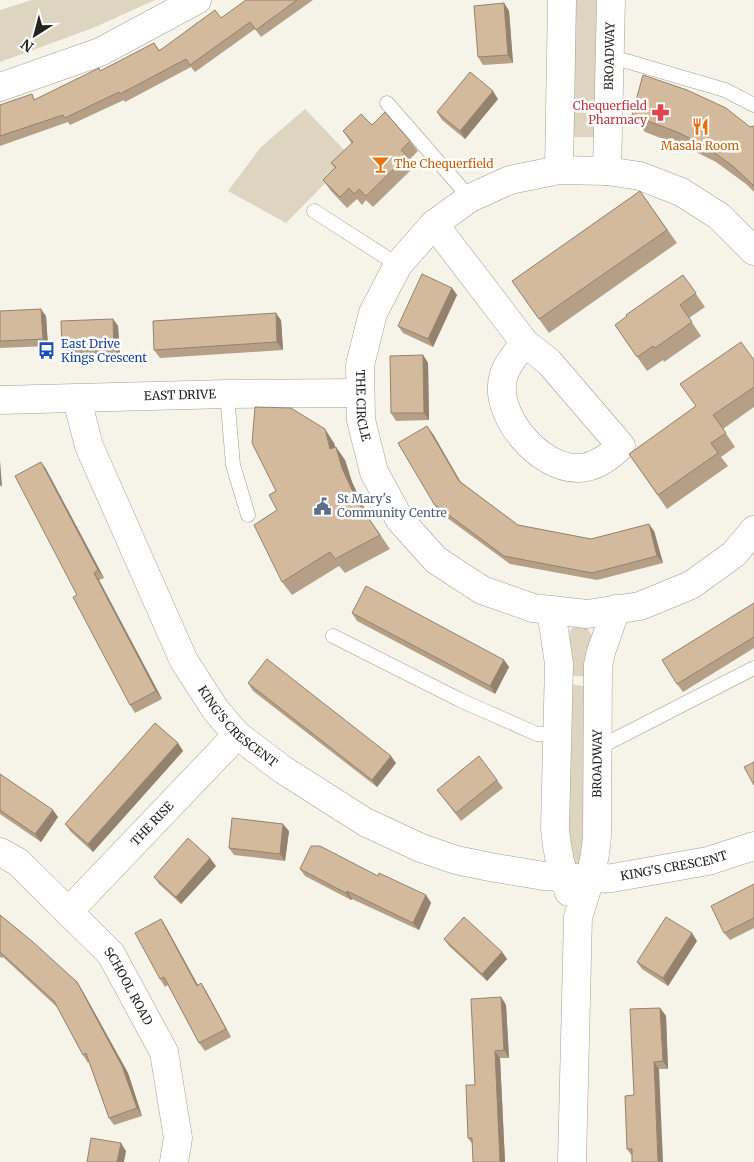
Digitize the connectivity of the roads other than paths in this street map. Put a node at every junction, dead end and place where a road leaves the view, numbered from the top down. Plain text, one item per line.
1 (197, 0) edge
2 (562, 0) edge
3 (611, 0) edge
4 (610, 56) junction
5 (0, 87) edge
6 (387, 103) dead end
7 (754, 105) edge
8 (560, 170) junction
9 (607, 171) junction
10 (470, 198) junction
11 (314, 211) dead end
12 (434, 224) junction
13 (754, 251) edge
14 (398, 264) junction
15 (525, 342) junction
16 (360, 393) junction
17 (227, 394) junction
18 (77, 399) junction
19 (0, 400) edge
20 (248, 515) dead end
21 (754, 530) edge
22 (616, 609) junction
23 (551, 610) junction
24 (333, 636) dead end
25 (754, 668) edge
26 (557, 734) junction
27 (237, 735) junction
28 (598, 748) junction
29 (754, 846) edge
30 (0, 852) edge
31 (563, 877) junction
32 (591, 879) junction
33 (68, 912) junction
34 (578, 916) junction
35 (174, 1162) edge
36 (572, 1162) edge

1 - 5 street
2 - 8 street
3 - 4 street, BROADWAY
4 - 7 lane
4 - 9 street, BROADWAY
6 - 10 lane
8 - 9 street, THE CIRCLE
8 - 10 street, THE CIRCLE
9 - 13 street, THE CIRCLE
10 - 12 street, THE CIRCLE
11 - 14 lane
12 - 14 street, THE CIRCLE
12 - 15 street
14 - 16 street, THE CIRCLE
15 - 15 street
16 - 17 street, EAST DRIVE
16 - 23 street, THE CIRCLE
17 - 18 street, EAST DRIVE
17 - 20 lane
18 - 19 street, EAST DRIVE
18 - 27 street, KING'S CRESCENT
21 - 22 street, THE CIRCLE
22 - 23 street, THE CIRCLE
22 - 28 street, BROADWAY
23 - 26 street, BROADWAY
24 - 26 lane
25 - 28 lane
26 - 31 street, BROADWAY
27 - 31 street, KING'S CRESCENT
27 - 33 street, THE RISE
28 - 32 street, BROADWAY
29 - 32 street, KING'S CRESCENT
30 - 33 street, SCHOOL ROAD
31 - 32 street, KING'S CRESCENT
31 - 34 street, BROADWAY
32 - 34 street, BROADWAY
33 - 35 street, SCHOOL ROAD
34 - 36 street, BROADWAY

